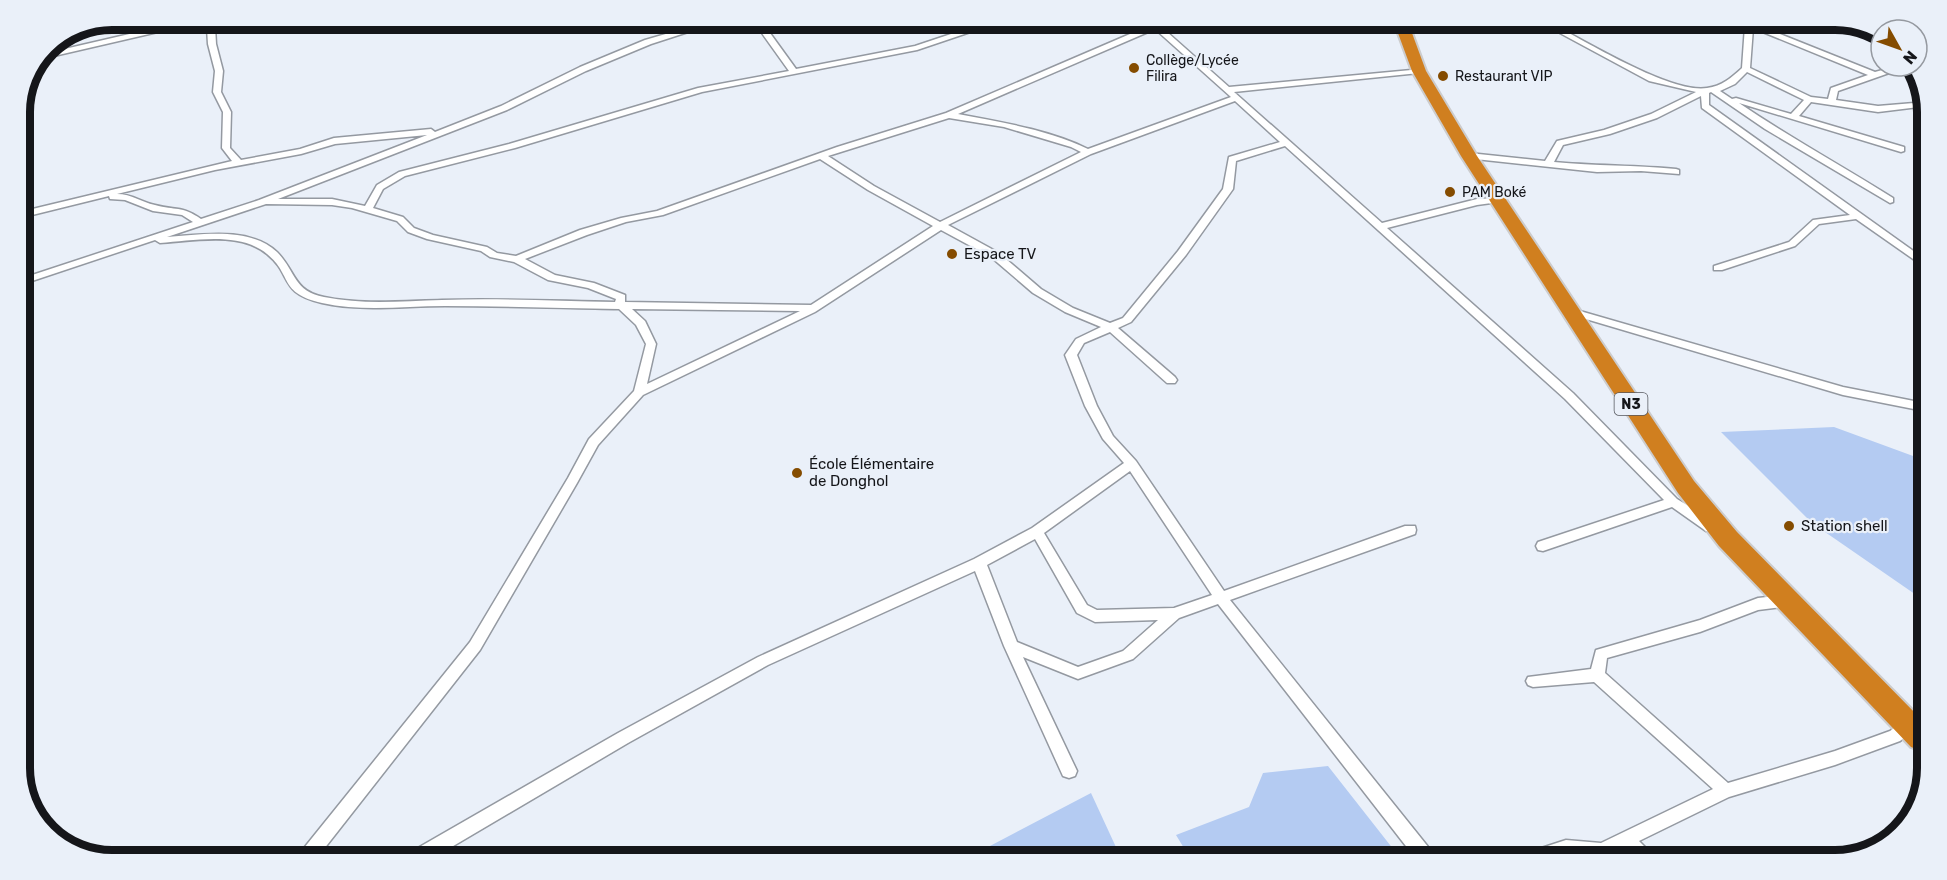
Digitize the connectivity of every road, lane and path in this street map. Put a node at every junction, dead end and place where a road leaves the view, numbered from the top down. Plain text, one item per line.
1 (157, 30) edge
2 (211, 30) edge
3 (688, 30) edge
4 (764, 30) edge
5 (954, 30) edge
6 (973, 30) edge
7 (1144, 30) edge
8 (1161, 30) edge
9 (1404, 30) edge
10 (1558, 30) edge
11 (1751, 30) edge
12 (1761, 30) edge
13 (961, 34) junction
14 (54, 54) edge
15 (1746, 69) junction
16 (793, 71) junction
17 (1419, 71) junction
18 (1869, 73) edge
19 (1869, 77) edge
20 (1227, 90) junction
21 (1708, 90) junction
22 (1727, 97) junction
23 (1237, 98) junction
24 (1809, 99) junction
25 (1832, 102) junction
26 (1917, 105) edge
27 (949, 115) junction
28 (1793, 117) junction
29 (438, 132) junction
30 (1284, 142) junction
31 (1901, 149) dead end
32 (1088, 152) junction
33 (822, 156) junction
34 (1468, 156) junction
35 (238, 162) junction
36 (1548, 164) junction
37 (1676, 172) dead end
38 (1496, 200) junction
39 (1890, 200) dead end
40 (262, 202) junction
41 (63, 205) junction
42 (368, 209) junction
43 (30, 213) edge
44 (1860, 216) junction
45 (199, 222) junction
46 (941, 225) junction
47 (1379, 227) junction
48 (148, 240) junction
49 (1917, 258) edge
50 (517, 259) junction
51 (1718, 268) dead end
52 (30, 279) edge
53 (620, 304) junction
54 (813, 309) junction
55 (1573, 312) junction
56 (1112, 328) junction
57 (1171, 380) dead end
58 (639, 392) junction
59 (1917, 406) edge
60 (1132, 464) junction
61 (1673, 502) junction
62 (1410, 530) dead end
63 (1037, 532) junction
64 (1728, 539) junction
65 (1543, 546) dead end
66 (979, 563) junction
67 (1221, 598) junction
68 (1787, 602) junction
69 (1174, 614) junction
70 (1011, 646) junction
71 (1597, 675) junction
72 (1533, 681) dead end
73 (1915, 732) edge
74 (1069, 771) dead end
75 (1726, 791) junction
76 (1628, 841) junction
77 (313, 850) edge
78 (431, 850) edge
79 (1420, 850) edge
80 (1560, 850) edge
81 (1590, 850) edge
82 (1605, 850) edge
83 (1637, 850) edge

1 - 14 street
2 - 35 street
3 - 29 street
4 - 16 street
5 - 13 street
6 - 13 street
7 - 27 street
8 - 20 street
9 - 17 highway, N3
10 - 21 street
11 - 15 street
12 - 18 street
13 - 16 street
15 - 21 street
15 - 24 street
16 - 42 street
17 - 20 street
17 - 34 highway, N3
19 - 25 street
20 - 23 street
21 - 22 street
21 - 36 street
21 - 44 street
22 - 28 street
22 - 39 street
23 - 30 street
23 - 32 street
24 - 25 street
24 - 28 street
25 - 26 street
27 - 32 street
27 - 33 street
28 - 31 street
29 - 35 street
29 - 40 street
30 - 47 street
30 - 56 street
32 - 46 street
33 - 46 street
33 - 50 street
34 - 36 street
34 - 38 highway, N3
35 - 41 street
36 - 37 street
38 - 47 street
38 - 55 highway, N3
40 - 42 street
40 - 45 street
41 - 43 street
41 - 45 street
42 - 50 street
44 - 49 street
44 - 51 street
45 - 48 street
46 - 54 street
46 - 56 street
47 - 61 street
48 - 52 street
48 - 53 street
50 - 53 street
53 - 54 street
53 - 58 street
54 - 58 street
55 - 59 street
55 - 64 highway, N3
56 - 57 street
56 - 60 street
58 - 77 street
60 - 63 street
60 - 67 street
61 - 64 street
61 - 65 street
62 - 67 street
63 - 66 street
63 - 69 street
64 - 68 highway, N3
66 - 70 street
66 - 78 street
67 - 69 street
67 - 79 street
68 - 71 street
68 - 73 highway, N3
69 - 70 street
70 - 74 street
71 - 72 street
71 - 75 street
73 - 75 street
75 - 76 street
76 - 82 street
76 - 83 street
80 - 81 street

